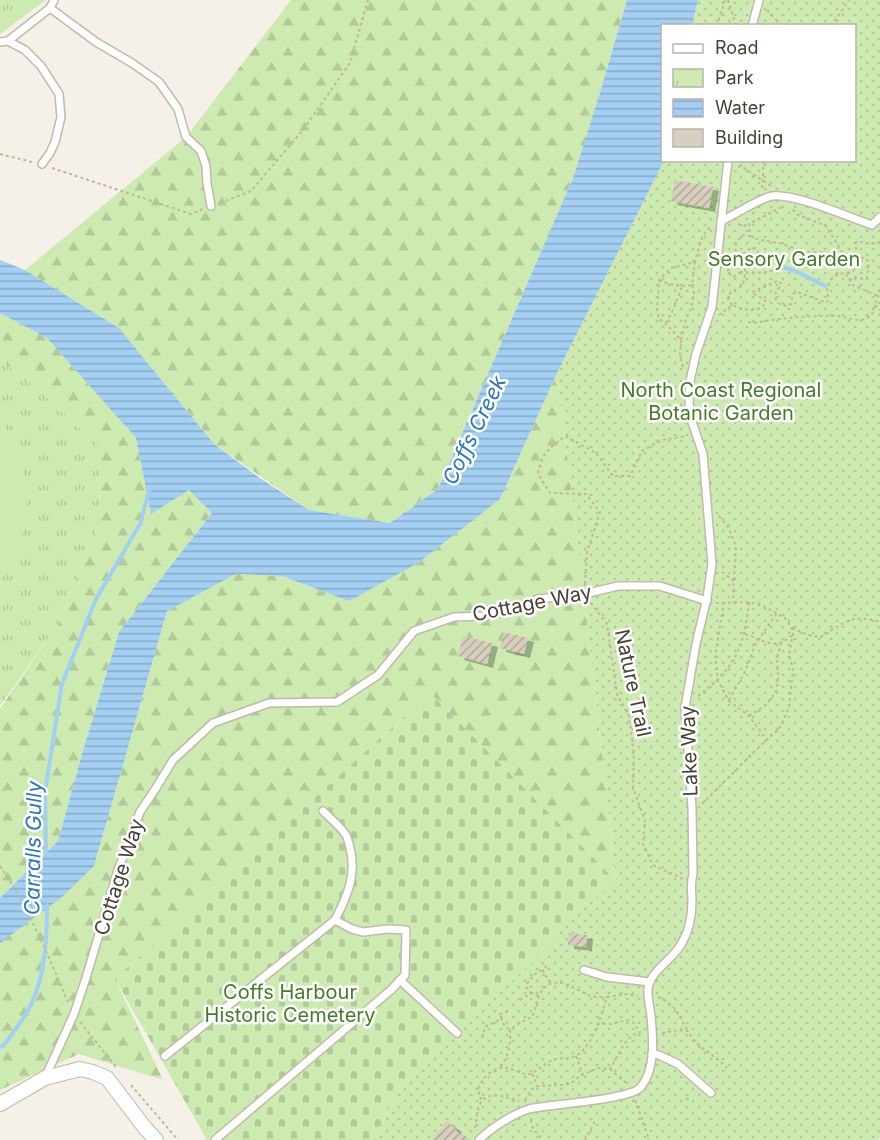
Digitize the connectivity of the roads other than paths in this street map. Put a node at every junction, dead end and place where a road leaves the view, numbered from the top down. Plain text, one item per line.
1 (54, 0) edge
2 (761, 3) edge
3 (50, 8) junction
4 (753, 24) edge
5 (4, 42) edge
6 (728, 162) edge
7 (42, 164) road end
8 (211, 206) road end
9 (880, 217) edge
10 (721, 221) junction
11 (706, 601) junction
12 (323, 812) dead end
13 (335, 920) junction
14 (584, 970) dead end
15 (400, 980) junction
16 (650, 982) junction
17 (457, 1033) dead end
18 (652, 1053) junction
19 (165, 1056) dead end
20 (45, 1078) junction
21 (711, 1093) dead end
22 (0, 1104) edge
23 (145, 1128) junction
24 (477, 1136) edge
25 (137, 1140) edge
26 (156, 1140) edge
27 (215, 1140) edge

1 - 3 lane
2 - 4 lane
3 - 5 lane
3 - 8 lane
5 - 7 lane
6 - 10 lane, Lake Way
9 - 10 lane
10 - 11 lane, Lake Way
11 - 16 lane, Lake Way
11 - 20 lane, Cottage Way
12 - 13 lane
13 - 15 lane
13 - 19 lane
14 - 16 lane
15 - 17 lane
15 - 27 lane
16 - 18 lane
18 - 21 lane
18 - 24 lane
20 - 22 street
20 - 23 street
23 - 25 street
23 - 26 street

